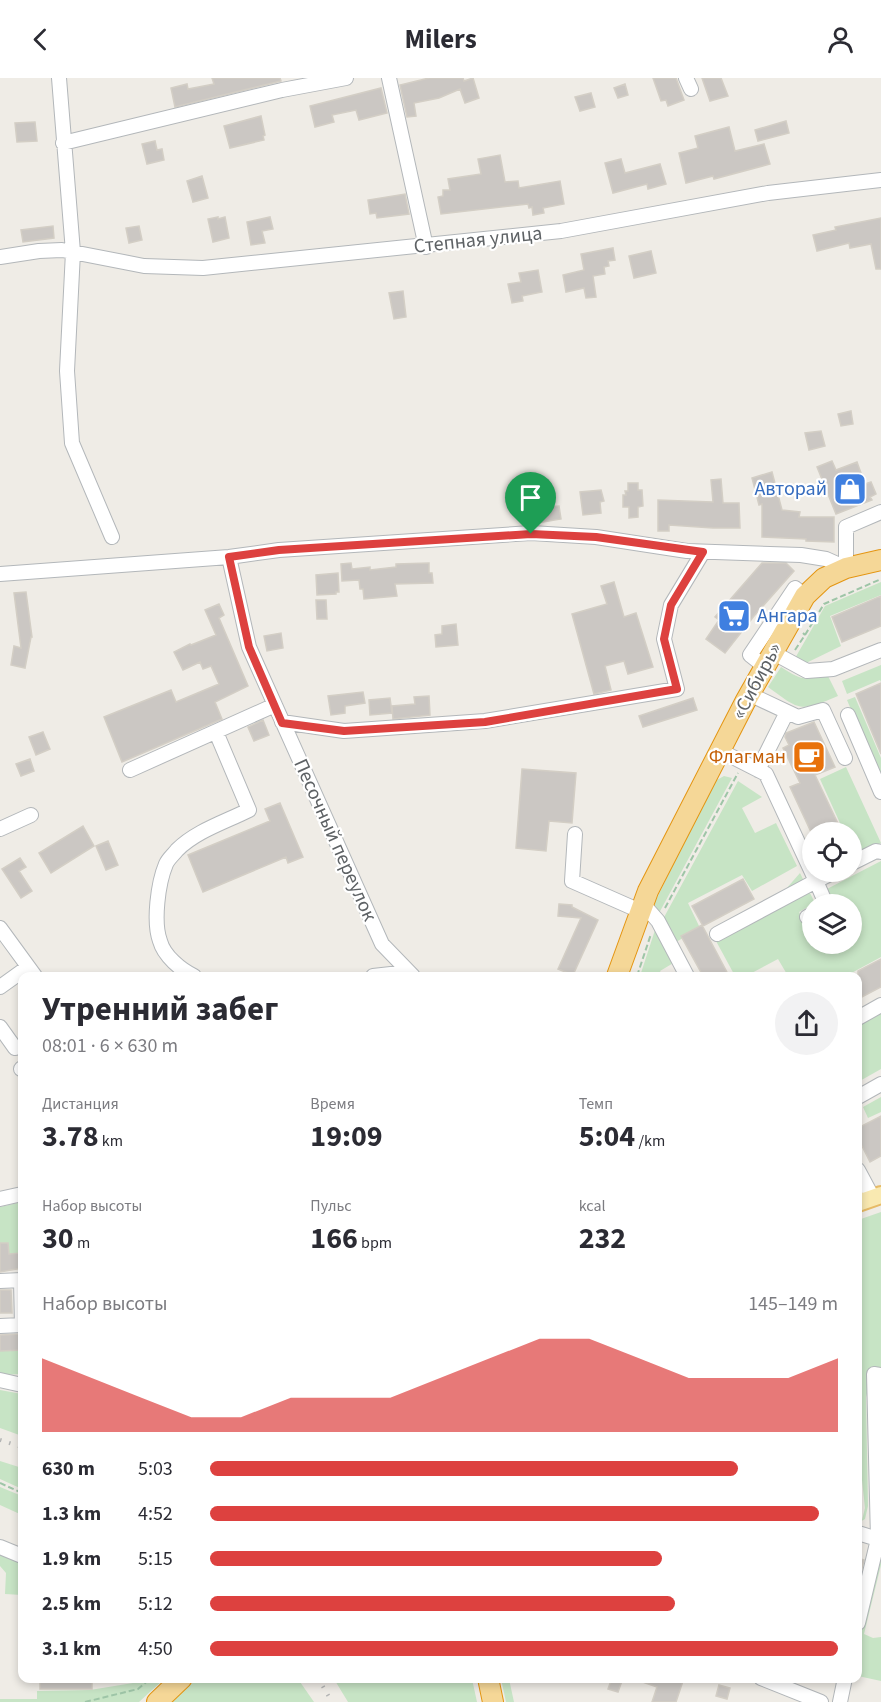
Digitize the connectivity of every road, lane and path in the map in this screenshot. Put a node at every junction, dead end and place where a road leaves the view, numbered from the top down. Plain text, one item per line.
1 (59, 78) edge
2 (346, 78) edge
3 (389, 78) edge
4 (63, 143) junction
5 (881, 180) edge
6 (426, 247) junction
7 (73, 252) junction
8 (0, 257) edge
9 (881, 512) edge
10 (112, 537) dead end
11 (703, 552) junction
12 (229, 557) junction
13 (881, 560) edge
14 (846, 568) junction
15 (0, 574) edge
16 (881, 579) edge
17 (806, 634) dead end
18 (881, 650) edge
19 (768, 659) junction
20 (749, 694) junction
21 (275, 705) junction
22 (787, 712) junction
23 (848, 715) dead end
24 (282, 723) junction
25 (216, 732) junction
26 (721, 751) junction
27 (845, 758) dead end
28 (130, 770) dead end
29 (758, 770) junction
30 (881, 792) edge
31 (31, 815) dead end
32 (0, 829) edge
33 (574, 834) dead end
34 (802, 851) edge
35 (881, 852) edge
36 (862, 858) edge
37 (814, 882) edge
38 (642, 908) junction
39 (0, 928) edge
40 (653, 928) dead end
41 (717, 934) dead end
42 (31, 972) edge
43 (188, 972) edge
44 (409, 972) edge
45 (618, 972) edge
46 (638, 972) edge
47 (685, 972) edge
48 (18, 978) edge
49 (0, 987) edge
50 (881, 1005) edge
51 (862, 1016) edge
52 (0, 1027) edge
53 (15, 1048) dead end
54 (881, 1084) edge
55 (862, 1095) edge
56 (862, 1179) edge
57 (18, 1195) edge
58 (871, 1198) edge
59 (0, 1199) edge
60 (18, 1280) edge
61 (0, 1281) edge
62 (18, 1325) edge
63 (0, 1326) edge
64 (877, 1375) edge
65 (0, 1380) edge
66 (18, 1383) edge
67 (0, 1484) edge
68 (18, 1491) edge
69 (862, 1534) edge
70 (879, 1540) edge
71 (0, 1547) edge
72 (18, 1554) edge
73 (862, 1607) edge
74 (145, 1683) edge
75 (177, 1683) edge
76 (489, 1683) edge
77 (774, 1683) edge
78 (844, 1683) edge
79 (86, 1702) edge
80 (157, 1702) edge
81 (493, 1702) edge
82 (821, 1702) edge
83 (840, 1702) edge

1 - 4 street
2 - 4 street
3 - 6 street
4 - 7 street
5 - 6 street, Степная улица
6 - 7 street, Степная улица
7 - 8 street, Степная улица
7 - 10 street
9 - 14 street
11 - 12 street
11 - 14 street
11 - 24 street
12 - 15 street
12 - 21 street, Песочный переулок
13 - 14 highway, «Сибирь»
14 - 19 highway, «Сибирь»
16 - 17 path
18 - 19 street
19 - 20 highway, «Сибирь»
20 - 22 street
20 - 26 highway, «Сибирь»
21 - 24 street, Песочный переулок
21 - 25 street
22 - 27 street
22 - 29 street
23 - 30 street
24 - 44 street, Песочный переулок
25 - 28 street
25 - 43 street
26 - 29 street
26 - 38 highway, «Сибирь»
29 - 34 street
31 - 32 street
33 - 38 street
35 - 36 street
37 - 41 street
38 - 45 highway, «Сибирь»
38 - 47 street
39 - 42 street
40 - 46 path
48 - 49 street
50 - 51 street
52 - 53 street
54 - 55 street
56 - 58 street
57 - 59 street
60 - 61 street
62 - 63 street
64 - 70 street
65 - 66 street
67 - 68 path
69 - 70 street
70 - 73 street
71 - 72 street
74 - 79 path
75 - 80 highway
76 - 81 highway
77 - 82 street
78 - 83 street

